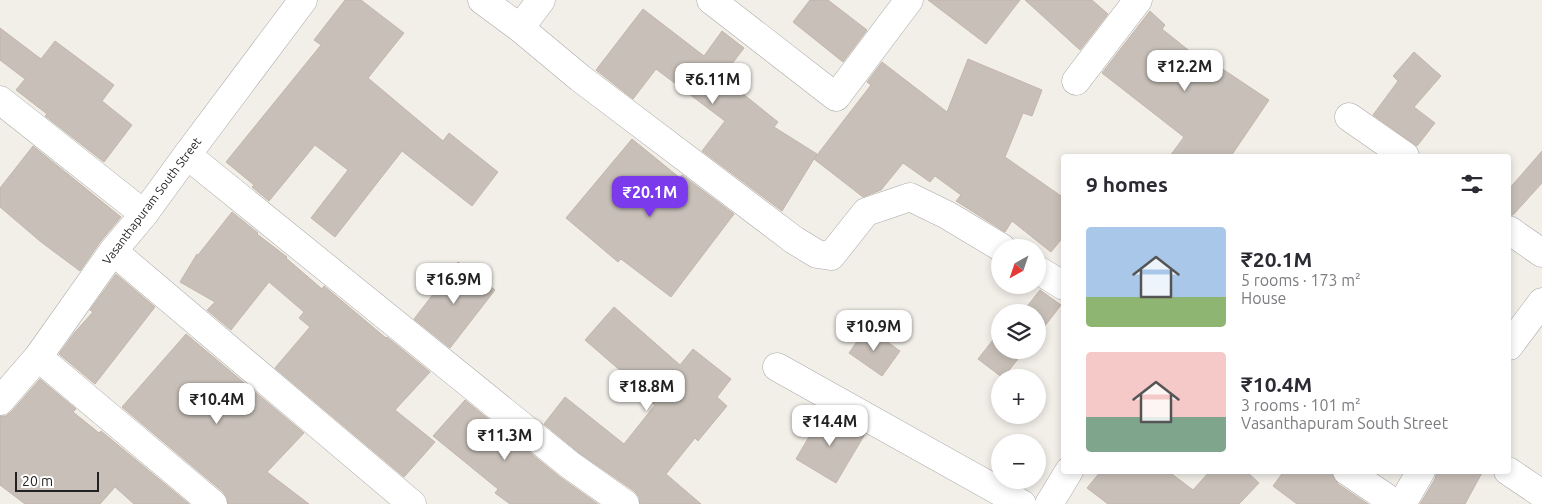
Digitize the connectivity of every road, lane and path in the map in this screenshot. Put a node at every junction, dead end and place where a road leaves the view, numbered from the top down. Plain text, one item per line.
1 (304, 0) edge
2 (482, 0) edge
3 (541, 0) edge
4 (711, 0) edge
5 (909, 0) edge
6 (1138, 0) edge
7 (520, 28) junction
8 (1076, 81) dead end
9 (0, 100) edge
10 (1349, 117) dead end
11 (1402, 154) edge
12 (186, 155) junction
13 (144, 214) junction
14 (1511, 231) edge
15 (991, 241) edge
16 (113, 252) junction
17 (1542, 253) edge
18 (1046, 275) edge
19 (1061, 284) edge
20 (1542, 302) edge
21 (1511, 343) edge
22 (38, 357) junction
23 (777, 367) dead end
24 (0, 401) edge
25 (1511, 473) edge
26 (1067, 474) edge
27 (1351, 474) edge
28 (1419, 474) edge
29 (1542, 494) edge
30 (214, 504) edge
31 (412, 504) edge
32 (625, 504) edge
33 (1022, 504) edge
34 (1048, 504) edge
35 (1396, 504) edge
36 (1402, 504) edge

1 - 12 street, Vasanthapuram South Street
2 - 7 street
3 - 7 street
4 - 5 street
6 - 8 street
7 - 15 street
9 - 13 street
10 - 11 street
12 - 13 street, Vasanthapuram South Street
12 - 32 street
13 - 16 street, Vasanthapuram South Street
14 - 17 street
16 - 22 street, Vasanthapuram South Street
16 - 31 street
18 - 19 street
20 - 21 street
22 - 24 street, Vasanthapuram South Street
22 - 30 street
23 - 33 street
25 - 29 street
26 - 34 street
27 - 35 street
28 - 36 street

